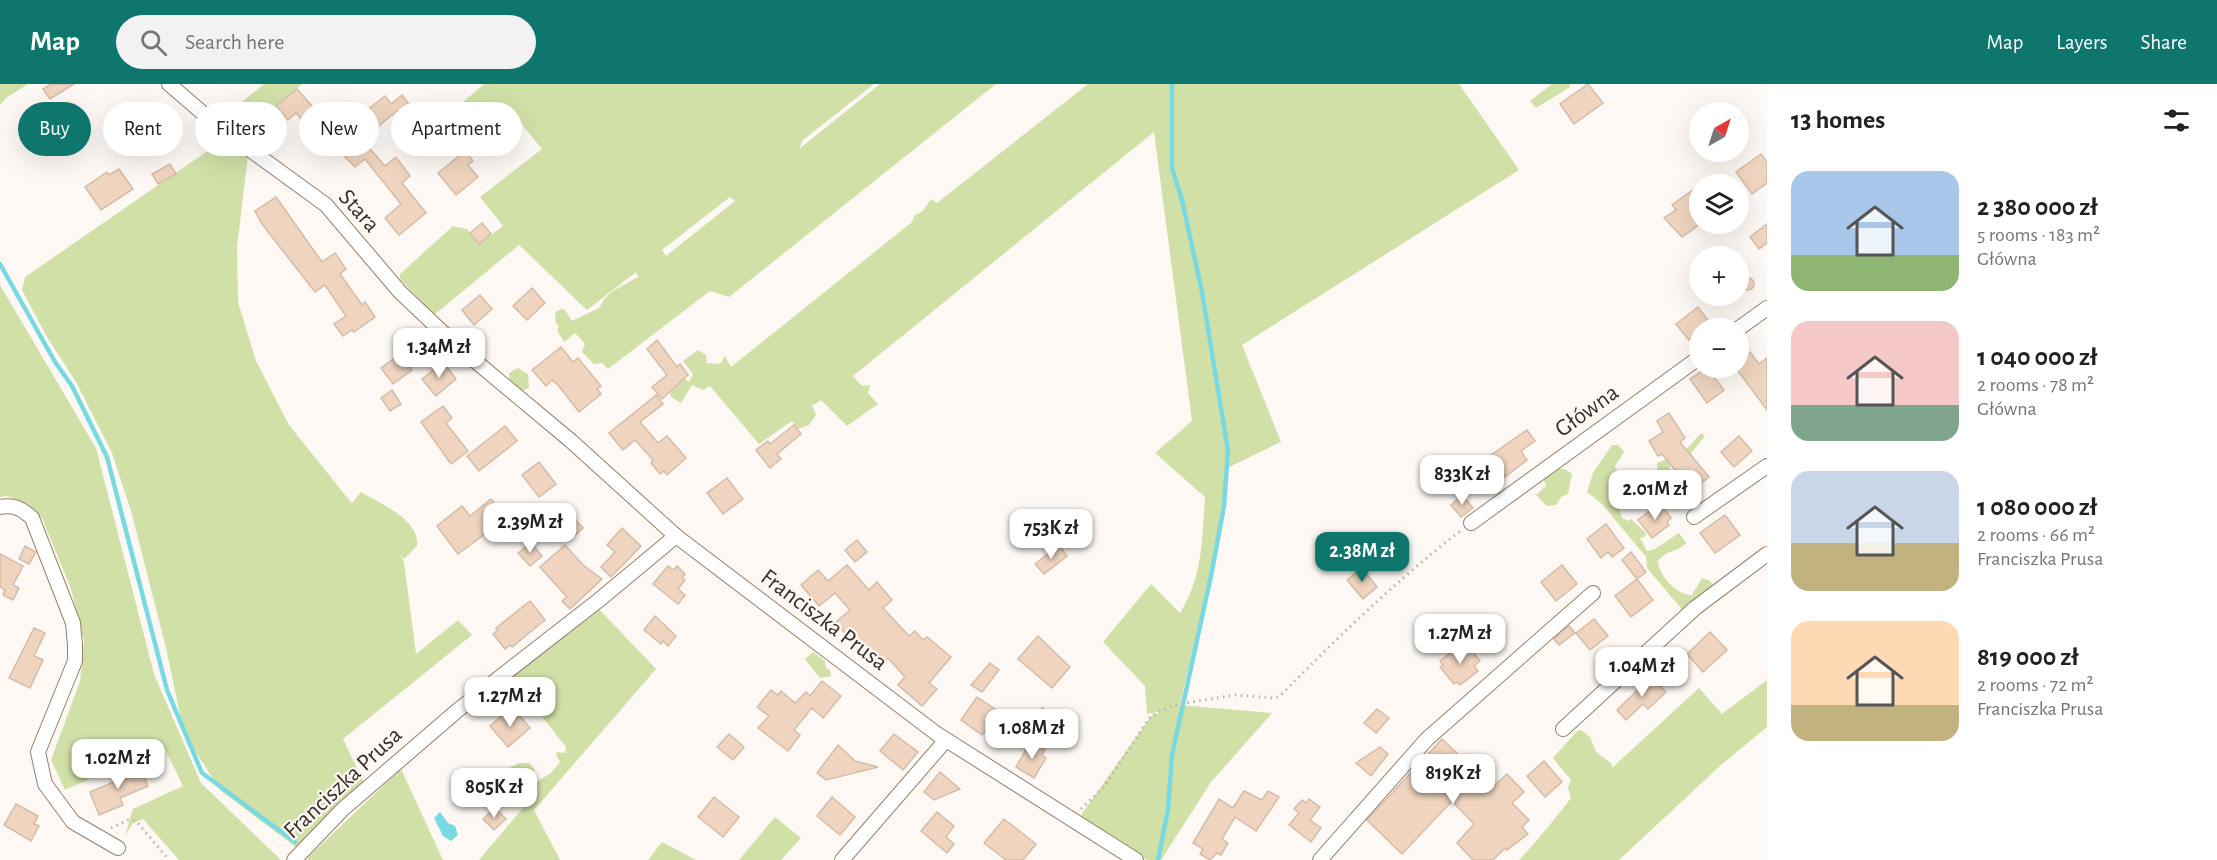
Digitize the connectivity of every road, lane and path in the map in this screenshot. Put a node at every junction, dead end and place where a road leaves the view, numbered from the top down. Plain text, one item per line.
1 (169, 84) edge
2 (1767, 308) edge
3 (1749, 321) edge
4 (1689, 365) edge
5 (502, 385) joint
6 (1767, 466) edge
7 (0, 507) edge
8 (1694, 517) dead end
9 (1471, 523) joint
10 (676, 536) junction
11 (1767, 554) edge
12 (1593, 593) dead end
13 (1563, 729) dead end
14 (946, 740) junction
15 (1069, 819) junction
16 (96, 835) junction
17 (118, 848) dead end
18 (169, 860) edge
19 (294, 860) edge
20 (842, 860) edge
21 (1136, 860) edge
22 (1320, 860) edge

1 - 5 street, Stara
2 - 3 street
4 - 9 street, Główna
5 - 10 street, Franciszka Prusa
6 - 8 street
7 - 16 street
9 - 15 path
10 - 14 street, Franciszka Prusa
10 - 19 street, Franciszka Prusa
11 - 13 street
12 - 22 street
14 - 15 street, Franciszka Prusa
14 - 20 street
15 - 21 street, Franciszka Prusa
16 - 17 street
16 - 18 path

